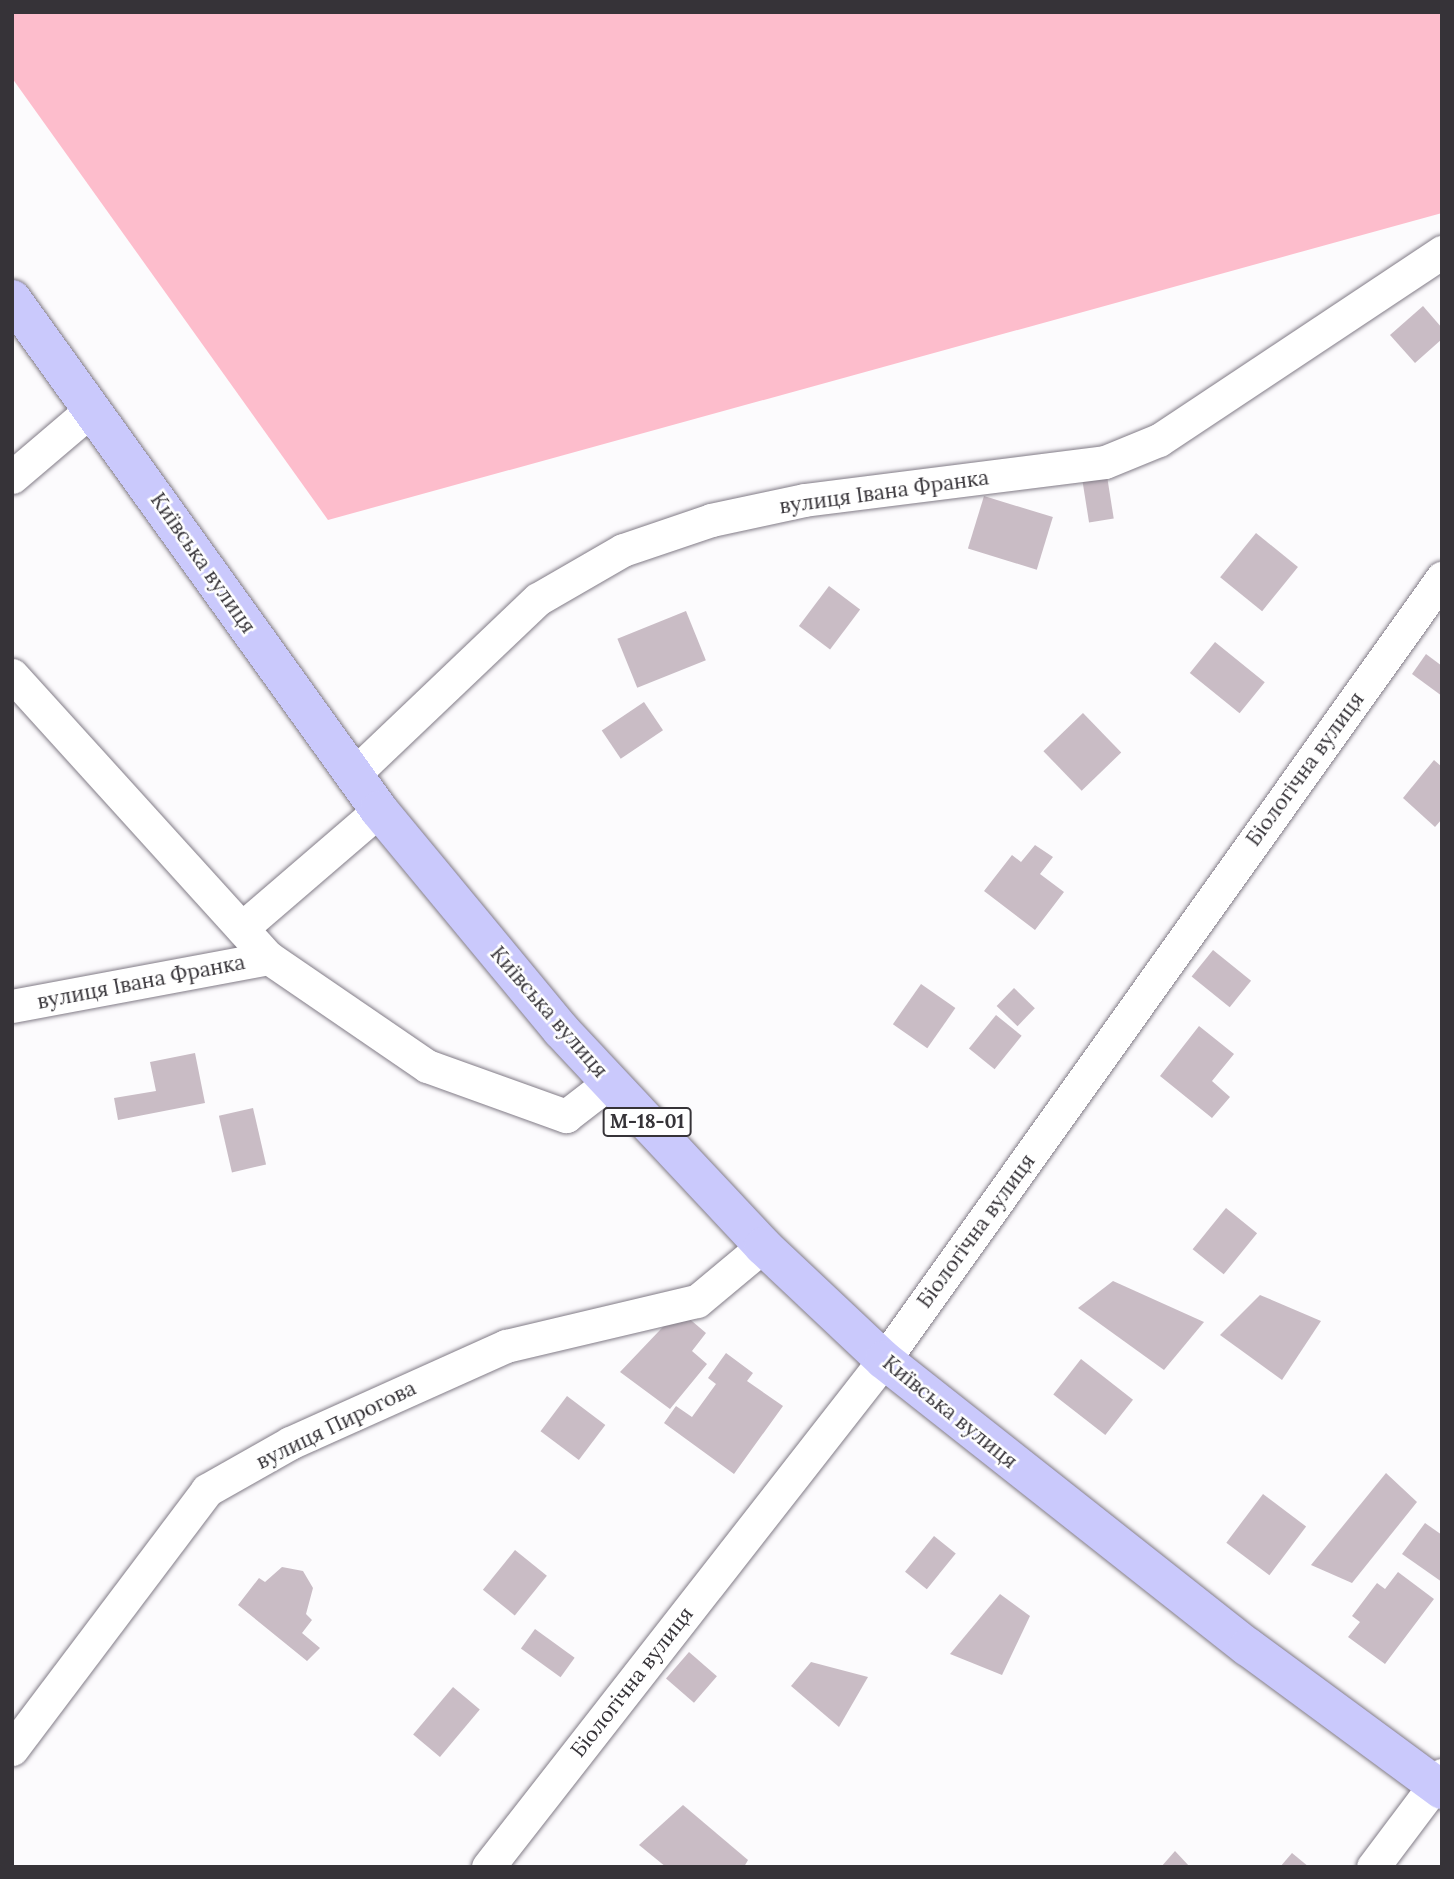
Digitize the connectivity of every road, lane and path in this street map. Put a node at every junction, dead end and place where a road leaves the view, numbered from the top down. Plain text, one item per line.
1 (1442, 252) edge
2 (12, 299) edge
3 (93, 408) junction
4 (12, 477) edge
5 (1442, 578) edge
6 (12, 675) edge
7 (353, 775) junction
8 (379, 810) junction
9 (242, 928) junction
10 (269, 957) junction
11 (12, 1006) edge
12 (610, 1082) junction
13 (763, 1247) junction
14 (884, 1360) junction
15 (12, 1749) edge
16 (1439, 1783) edge
17 (488, 1867) edge
18 (1373, 1867) edge

1 - 7 street, вулиця Івана Франка
2 - 3 highway, Київська вулиця / М-18-01
3 - 4 street
3 - 7 highway, Київська вулиця / М-18-01
5 - 14 street, Біологічна вулиця
6 - 9 street
7 - 8 highway, Київська вулиця / М-18-01
8 - 9 street
8 - 12 highway, Київська вулиця / М-18-01
9 - 10 street
10 - 11 street, вулиця Івана Франка
10 - 12 street
12 - 13 highway, Київська вулиця / М-18-01
13 - 14 highway, Київська вулиця / М-18-01
13 - 15 street, вулиця Пирогова
14 - 16 highway, Київська вулиця / М-18-01
14 - 17 street, Біологічна вулиця
16 - 18 street

